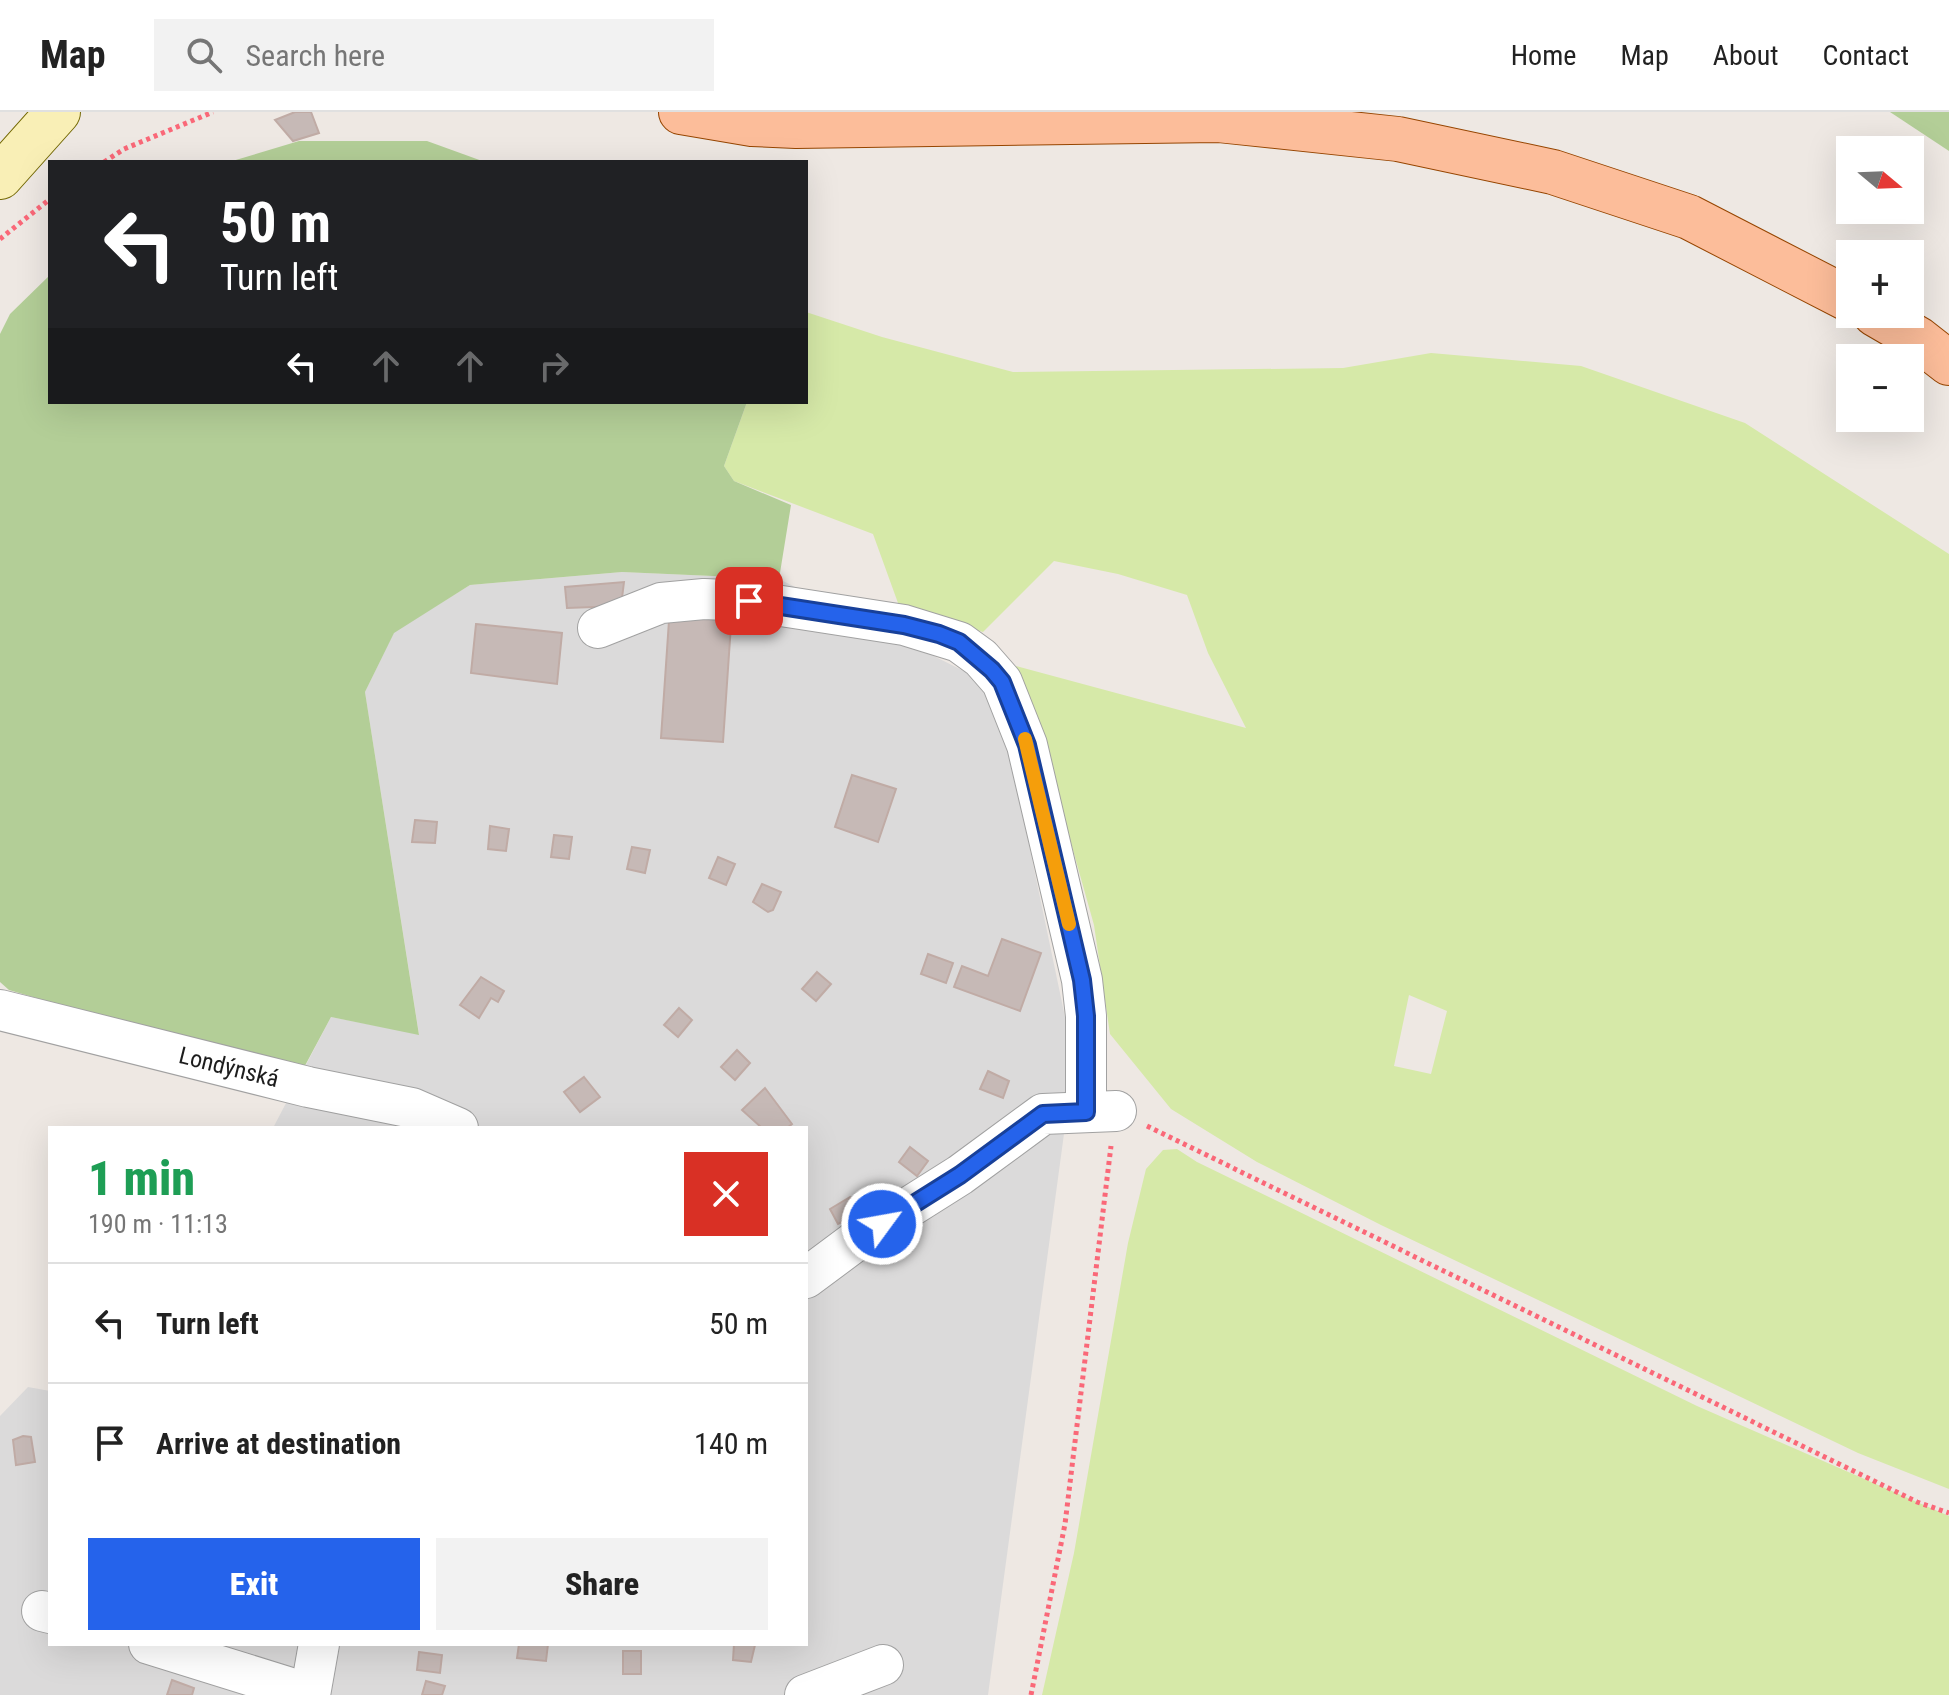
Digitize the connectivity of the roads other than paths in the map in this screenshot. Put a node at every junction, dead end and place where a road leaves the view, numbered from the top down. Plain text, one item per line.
1 (58, 112) edge
2 (681, 112) edge
3 (0, 177) edge
4 (1836, 293) edge
5 (1899, 328) edge
6 (1949, 363) edge
7 (598, 628) dead end
8 (0, 1010) edge
9 (410, 1118) edge
10 (448, 1126) edge
11 (808, 1277) edge
12 (155, 1646) edge
13 (319, 1646) edge
14 (883, 1665) dead end
15 (310, 1694) edge
16 (805, 1695) edge

1 - 3 street
2 - 4 main road
5 - 6 main road
7 - 11 street
8 - 9 street, Londýnská
9 - 10 street, Londýnská
12 - 15 street
13 - 15 street
14 - 16 street

